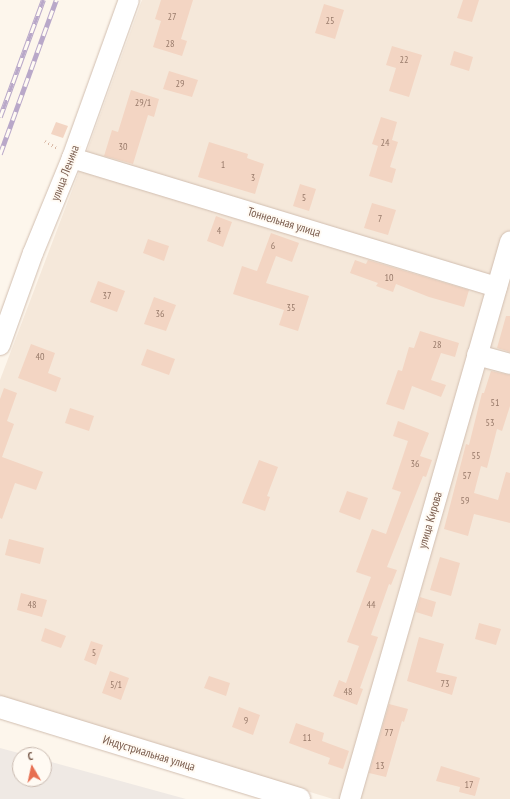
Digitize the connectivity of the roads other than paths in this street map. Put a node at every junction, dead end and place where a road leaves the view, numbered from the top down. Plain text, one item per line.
1 (129, 0) edge
2 (72, 158) junction
3 (510, 242) edge
4 (497, 287) junction
5 (0, 345) edge
6 (477, 354) junction
7 (510, 364) edge
8 (0, 707) edge
9 (299, 799) edge
10 (350, 799) edge

1 - 2 street, улица Ленина
2 - 4 street, Тоннельная улица
2 - 5 street, улица Ленина
3 - 4 street, улица Кирова
4 - 6 street, улица Кирова
6 - 7 street
6 - 10 street, улица Кирова
8 - 9 street, Индустриальная улица

